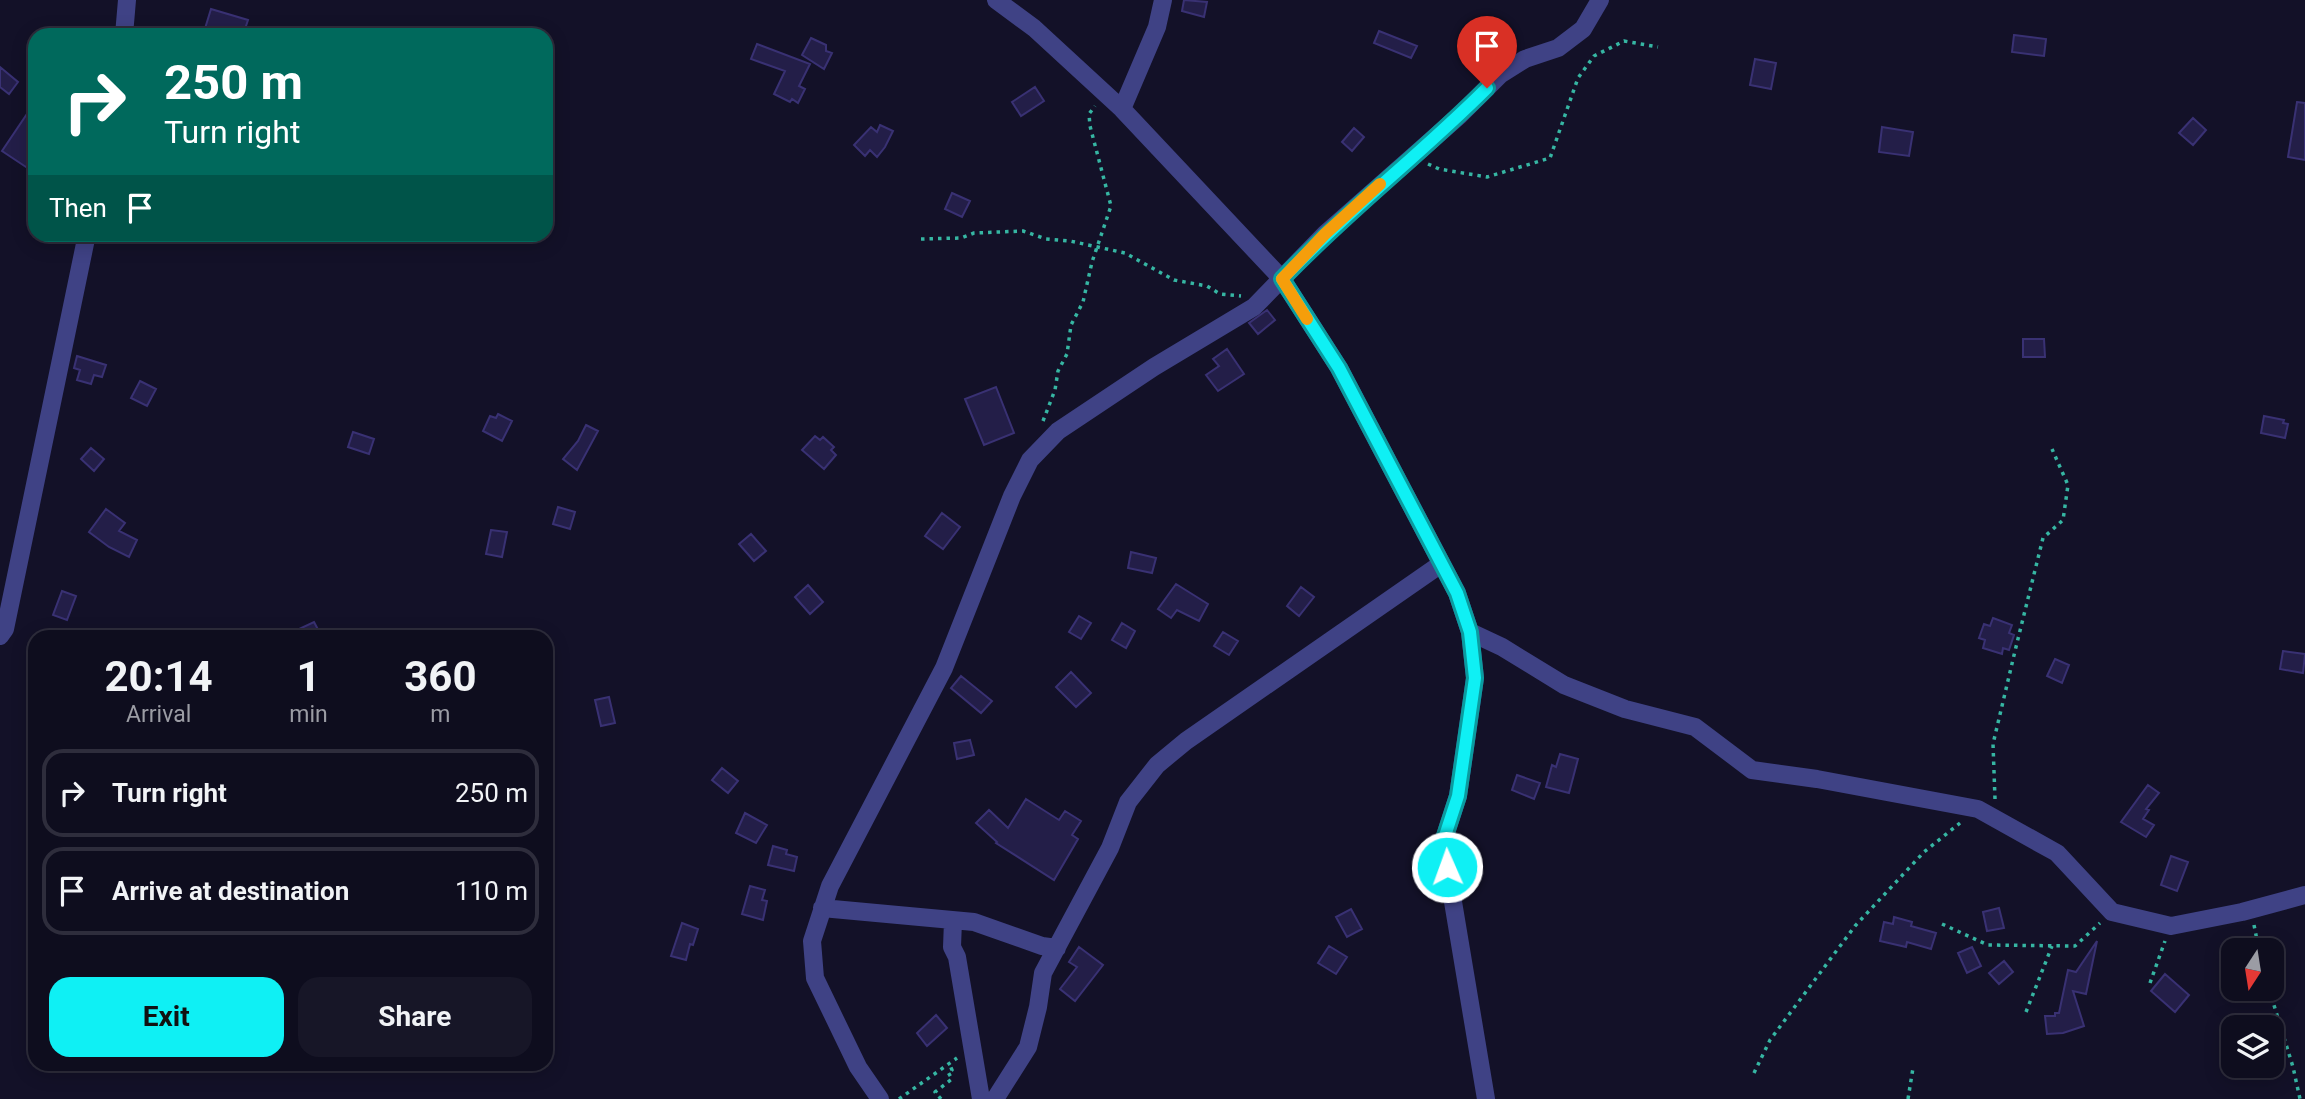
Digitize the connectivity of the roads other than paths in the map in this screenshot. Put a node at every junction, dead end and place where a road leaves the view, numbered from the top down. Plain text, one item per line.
1 (127, 0) edge
2 (996, 0) edge
3 (1163, 0) edge
4 (1600, 0) edge
5 (125, 28) edge
6 (1122, 109) junction
7 (85, 242) edge
8 (1282, 279) junction
9 (1441, 564) junction
10 (1470, 632) junction
11 (0, 636) edge
12 (2305, 895) edge
13 (822, 908) junction
14 (953, 921) junction
15 (1057, 948) junction
16 (880, 1099) edge
17 (981, 1099) edge
18 (995, 1099) edge
19 (1486, 1099) edge

1 - 5 street
2 - 6 street
3 - 6 street
4 - 8 street
6 - 8 street
7 - 11 street
8 - 9 street
8 - 13 street
9 - 10 street
9 - 15 street
10 - 12 street
10 - 19 street
13 - 14 street
13 - 16 street
14 - 15 street
14 - 17 street
15 - 18 street

